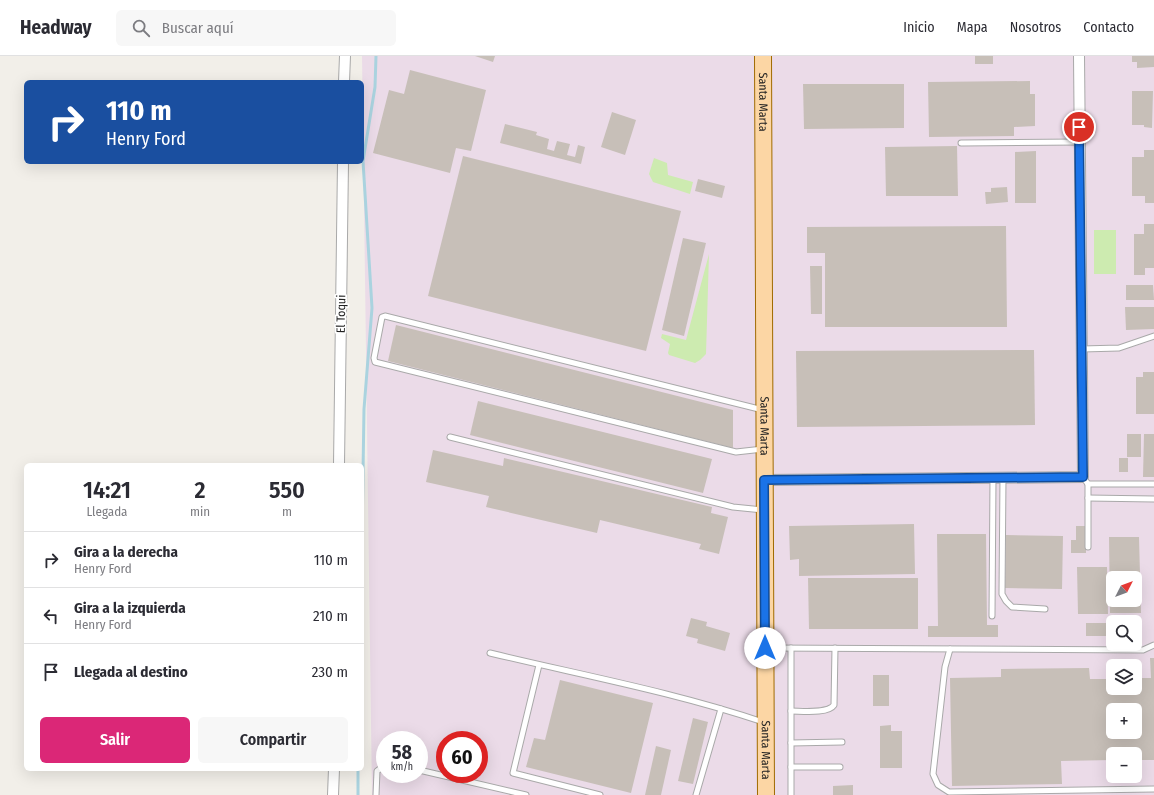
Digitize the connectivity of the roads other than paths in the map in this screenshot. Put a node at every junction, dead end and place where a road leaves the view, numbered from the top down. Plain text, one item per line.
1 (345, 56) edge
2 (763, 56) edge
3 (1079, 56) edge
4 (344, 80) edge
5 (1080, 142) junction
6 (961, 143) dead end
7 (343, 164) edge
8 (1154, 336) edge
9 (1082, 349) junction
10 (764, 410) junction
11 (450, 438) dead end
12 (764, 448) junction
13 (339, 463) edge
14 (998, 478) junction
15 (764, 480) junction
16 (1086, 480) junction
17 (1154, 484) edge
18 (1088, 498) junction
19 (1154, 499) edge
20 (764, 510) junction
21 (1088, 547) dead end
22 (1045, 609) dead end
23 (992, 616) dead end
24 (1154, 645) edge
25 (765, 648) junction
26 (791, 648) junction
27 (835, 648) junction
28 (950, 649) junction
29 (490, 653) dead end
30 (539, 665) junction
31 (721, 709) junction
32 (791, 710) junction
33 (766, 723) junction
34 (791, 742) junction
35 (842, 742) dead end
36 (791, 767) junction
37 (840, 767) dead end
38 (334, 771) edge
39 (428, 772) edge
40 (376, 783) edge
41 (1154, 789) edge
42 (334, 795) edge
43 (376, 795) edge
44 (526, 795) edge
45 (600, 795) edge
46 (696, 795) edge
47 (766, 795) edge
48 (791, 795) edge

1 - 4 street
2 - 10 main road, Santa Marta
3 - 5 street
5 - 6 lane
5 - 9 street
7 - 13 street, El Toqui
8 - 9 lane
9 - 16 street
10 - 12 main road, Santa Marta
10 - 12 lane
11 - 20 lane
12 - 15 main road, Santa Marta
14 - 15 street
14 - 16 street
14 - 22 lane
14 - 23 lane
15 - 20 main road, Santa Marta
16 - 17 lane
16 - 18 lane
18 - 19 lane
18 - 21 lane
20 - 25 main road, Santa Marta
24 - 28 lane
25 - 26 lane
25 - 33 main road, Santa Marta
26 - 27 lane
26 - 32 lane
27 - 28 lane
27 - 32 lane
28 - 41 lane
29 - 30 lane
30 - 31 lane
30 - 45 lane
31 - 33 lane
31 - 46 lane
32 - 34 lane
33 - 47 main road, Santa Marta
34 - 35 lane
34 - 36 lane
36 - 37 lane
36 - 48 lane
38 - 42 street
39 - 44 lane
40 - 43 lane

